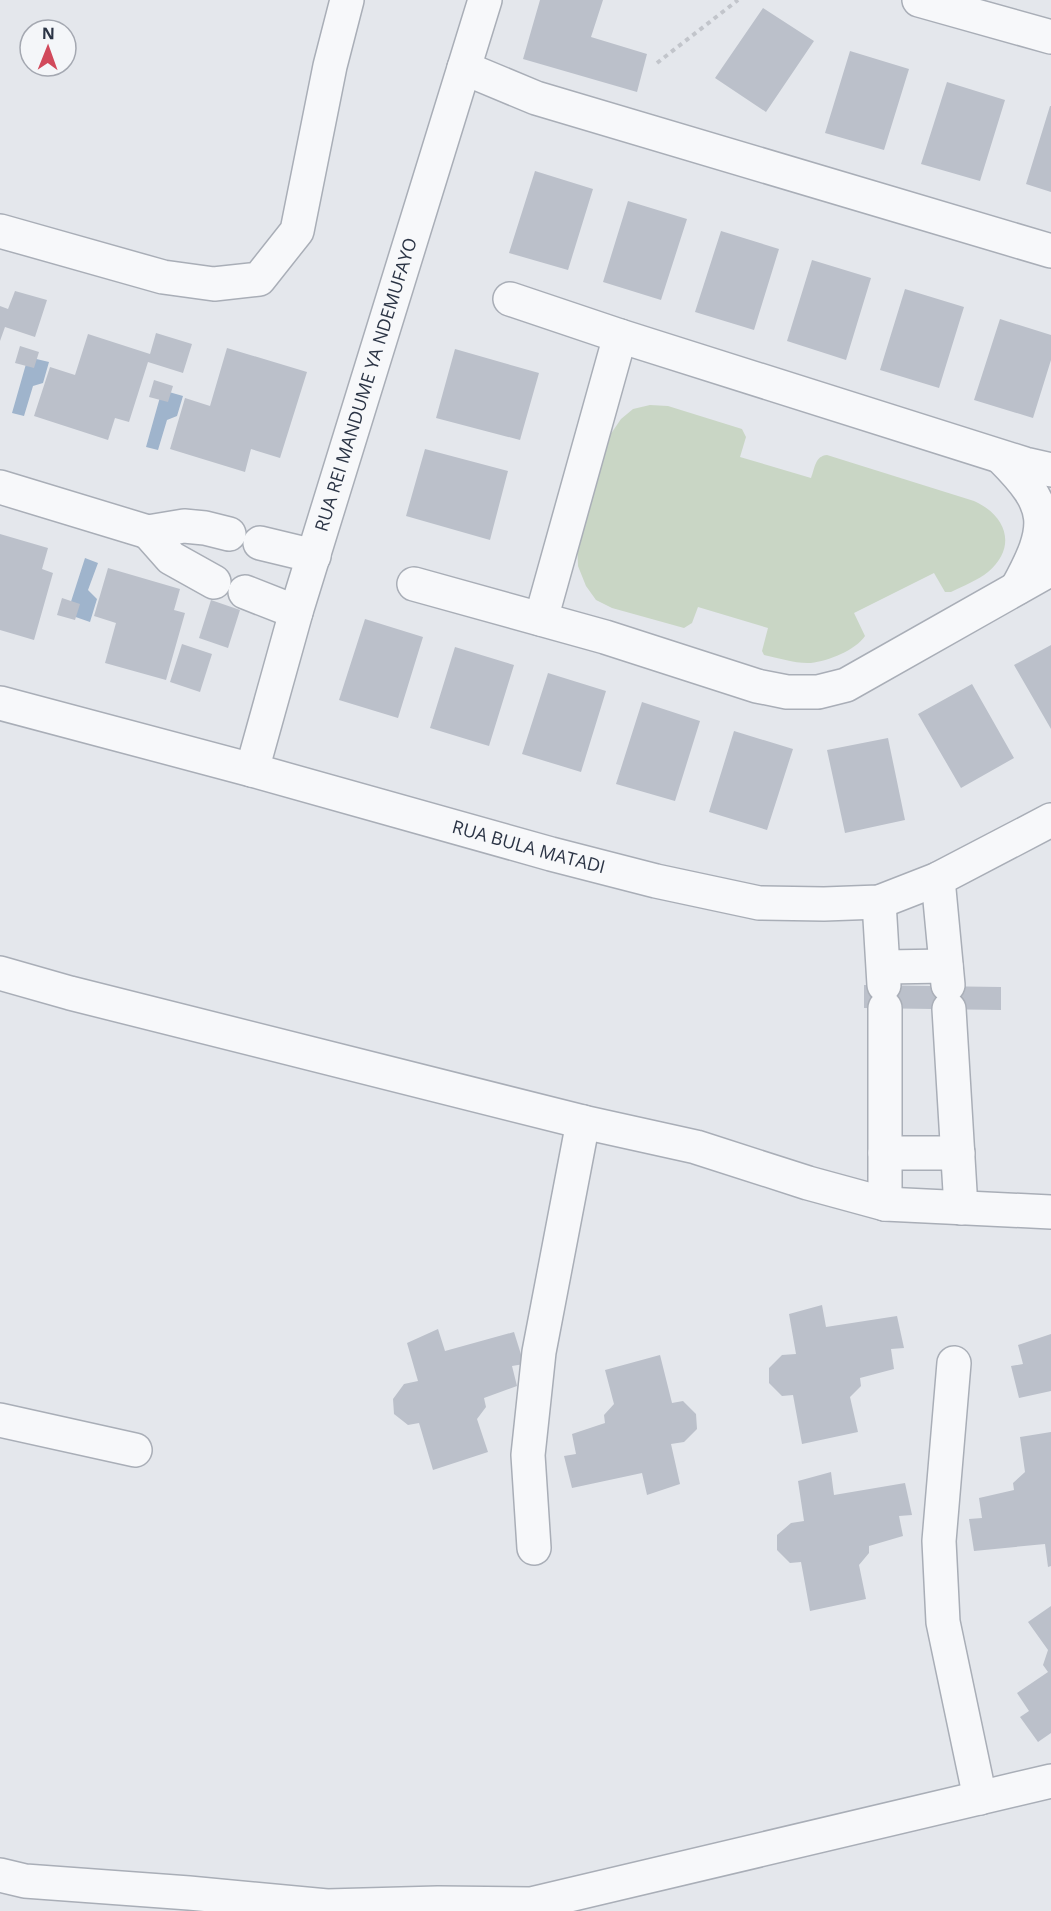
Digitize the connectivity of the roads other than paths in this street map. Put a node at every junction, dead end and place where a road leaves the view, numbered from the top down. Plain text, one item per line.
1 (347, 0) edge
2 (485, 0) edge
3 (919, 0) edge
4 (1051, 37) edge
5 (464, 68) junction
6 (0, 231) edge
7 (1051, 251) edge
8 (510, 299) dead end
9 (620, 336) junction
10 (998, 455) junction
11 (1051, 470) edge
12 (0, 487) edge
13 (148, 532) junction
14 (314, 556) junction
15 (1051, 569) edge
16 (214, 582) dead end
17 (414, 584) dead end
18 (1017, 588) junction
19 (245, 592) dead end
20 (296, 612) junction
21 (541, 619) junction
22 (0, 703) edge
23 (252, 770) junction
24 (1051, 820) edge
25 (938, 879) junction
26 (879, 902) junction
27 (0, 973) edge
28 (885, 986) junction
29 (948, 986) junction
30 (583, 1122) junction
31 (885, 1153) junction
32 (958, 1153) junction
33 (885, 1204) junction
34 (961, 1208) junction
35 (1051, 1212) edge
36 (954, 1363) dead end
37 (0, 1419) edge
38 (135, 1450) dead end
39 (534, 1548) dead end
40 (1051, 1781) edge
41 (980, 1798) junction
42 (0, 1875) edge
43 (567, 1904) edge
44 (532, 1908) edge

1 - 6 street
2 - 5 street, RUA REI MANDUME YA NDEMUFAYO
3 - 4 street
5 - 7 street
5 - 14 street, RUA REI MANDUME YA NDEMUFAYO
8 - 9 street
9 - 10 street
9 - 21 street
10 - 11 street
10 - 18 street
12 - 13 street
13 - 14 street
13 - 16 street
14 - 20 street, RUA REI MANDUME YA NDEMUFAYO
15 - 18 street
17 - 21 street
18 - 21 street
19 - 20 street
20 - 23 street, RUA REI MANDUME YA NDEMUFAYO
22 - 23 street, RUA BULA MATADI
23 - 26 street, RUA BULA MATADI
24 - 25 street, RUA BULA MATADI
25 - 26 street, RUA BULA MATADI
25 - 29 street
26 - 28 street
27 - 30 street
28 - 29 street
28 - 31 street
29 - 32 street
30 - 33 street
30 - 39 street
31 - 32 street
31 - 33 street
32 - 34 street
33 - 34 street
34 - 35 street
36 - 41 street
37 - 38 street
40 - 41 street
41 - 43 street
42 - 44 street
43 - 44 street

